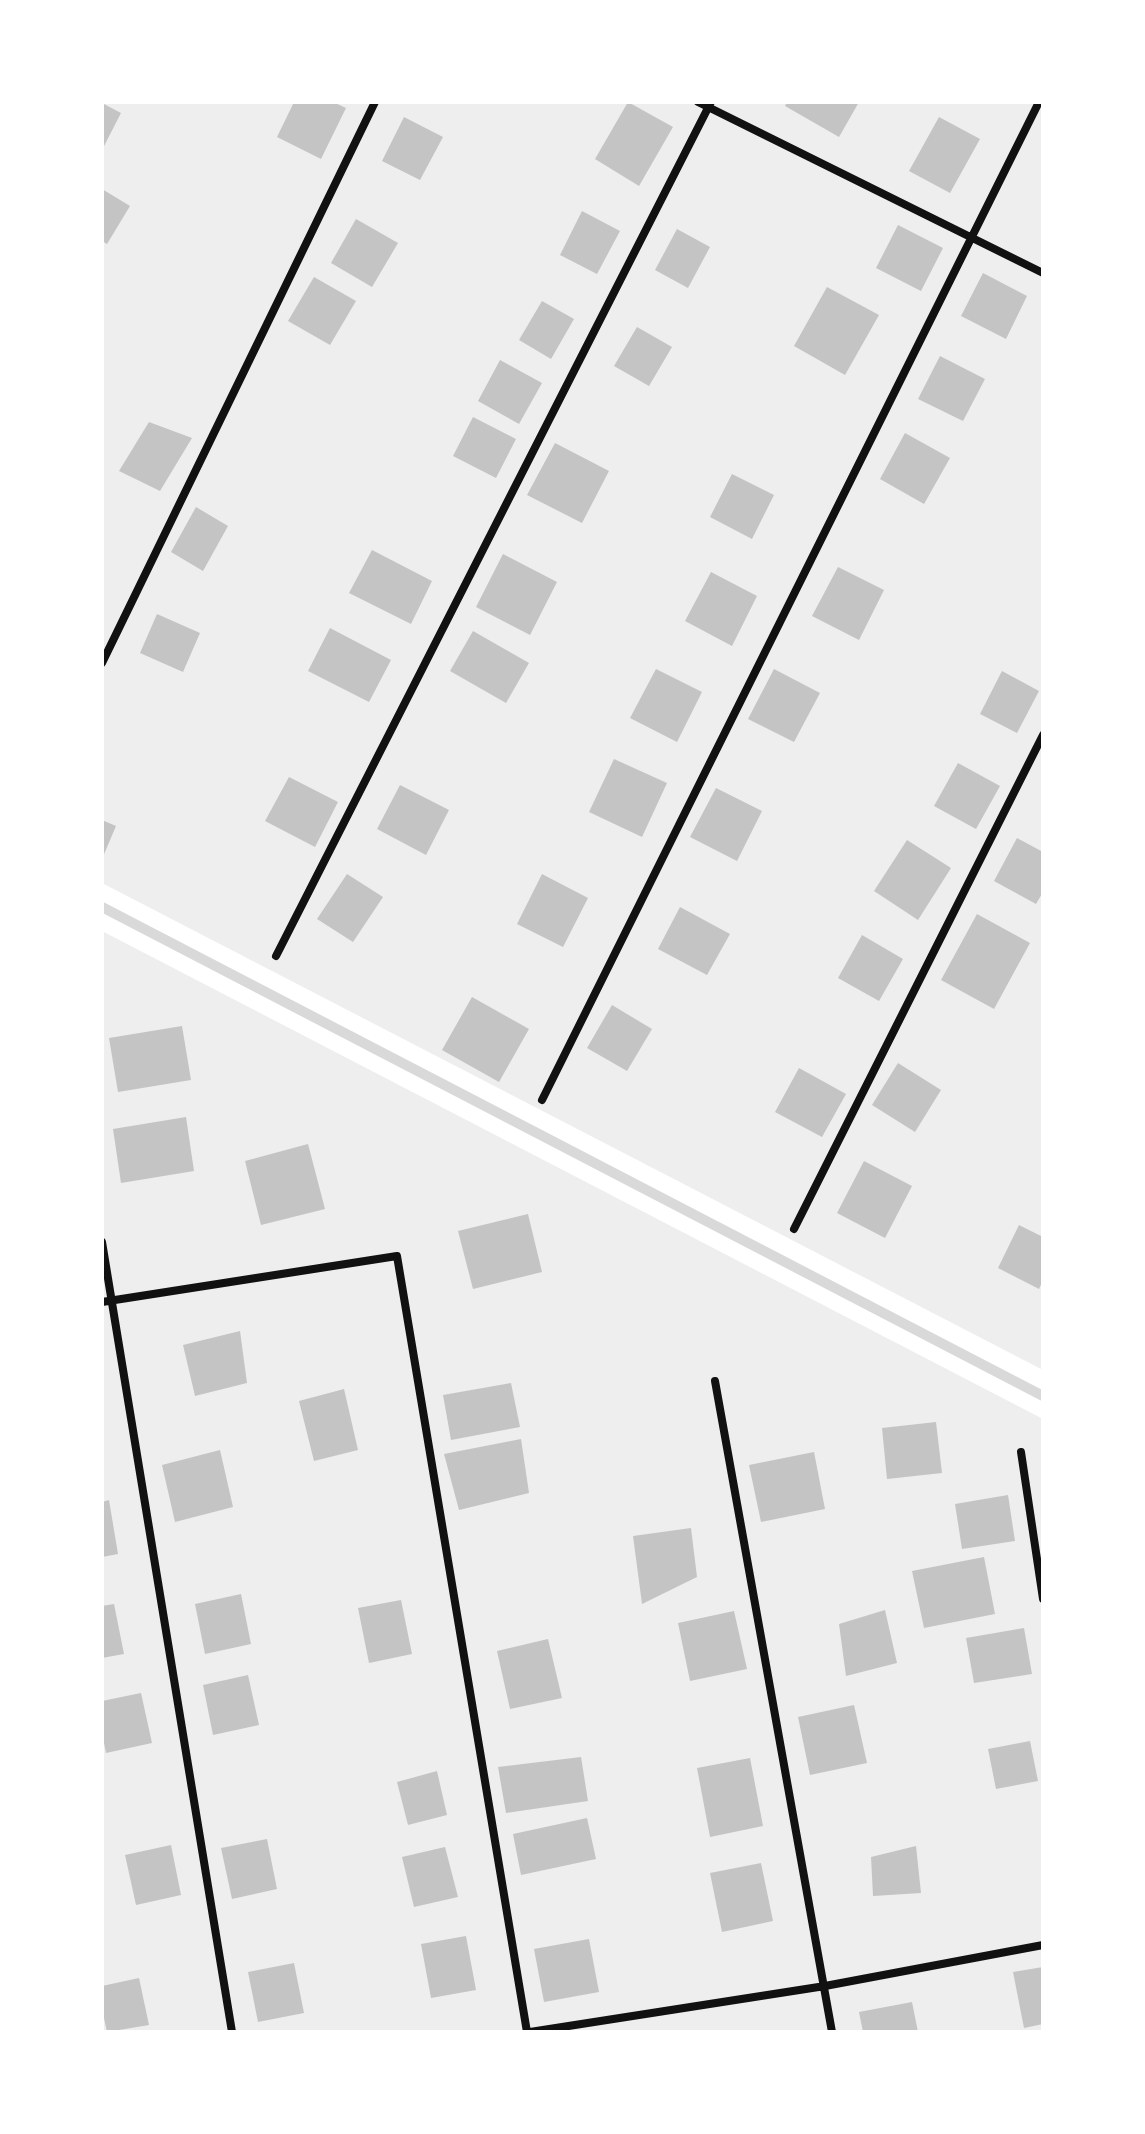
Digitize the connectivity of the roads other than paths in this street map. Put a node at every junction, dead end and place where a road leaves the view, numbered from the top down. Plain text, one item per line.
1 (375, 102) edge
2 (698, 102) edge
3 (1039, 102) edge
4 (710, 105) edge
5 (972, 238) junction
6 (1043, 273) edge
7 (102, 663) edge
8 (1043, 735) edge
9 (276, 956) dead end
10 (542, 1100) dead end
11 (794, 1229) dead end
12 (102, 1242) edge
13 (113, 1300) junction
14 (102, 1302) edge
15 (715, 1381) dead end
16 (1021, 1452) dead end
17 (1043, 1599) edge
18 (1043, 1945) edge
19 (825, 1986) junction
20 (232, 2032) edge
21 (529, 2032) edge
22 (832, 2032) edge

1 - 7 street
2 - 4 street
3 - 5 street
4 - 5 street
4 - 9 street
5 - 6 street
5 - 10 street
8 - 11 street
12 - 13 street
13 - 14 street
13 - 20 street
13 - 21 street
15 - 19 street
16 - 17 street
18 - 19 street
19 - 21 street
19 - 22 street

